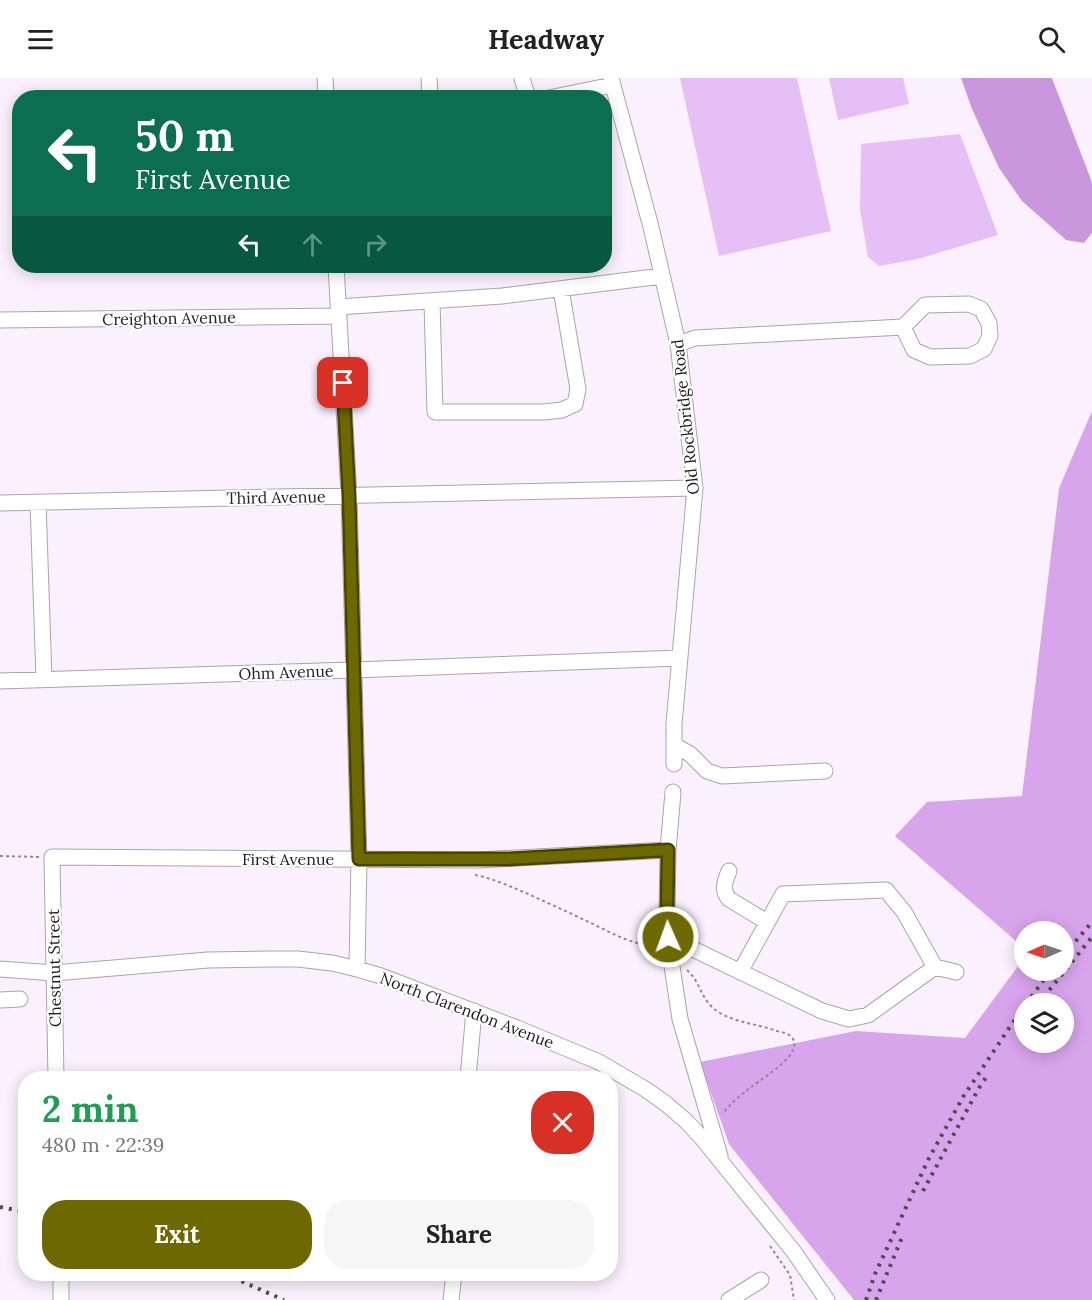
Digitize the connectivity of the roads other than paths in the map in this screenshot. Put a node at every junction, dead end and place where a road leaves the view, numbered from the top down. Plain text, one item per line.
1 (612, 81) edge
2 (579, 90) edge
3 (336, 273) edge
4 (662, 276) junction
5 (561, 289) junction
6 (432, 301) junction
7 (338, 311) junction
8 (0, 320) edge
9 (903, 327) junction
10 (678, 344) junction
11 (695, 488) junction
12 (349, 496) junction
13 (38, 502) junction
14 (0, 503) edge
15 (680, 658) junction
16 (353, 670) junction
17 (44, 679) junction
18 (0, 681) edge
19 (674, 745) junction
20 (674, 764) dead end
21 (825, 771) dead end
22 (673, 792) dead end
23 (668, 850) junction
24 (52, 857) joint
25 (359, 859) junction
26 (729, 871) dead end
27 (767, 922) junction
28 (666, 941) junction
29 (298, 959) junction
30 (935, 967) junction
31 (0, 969) edge
32 (357, 969) junction
33 (740, 972) junction
34 (956, 972) dead end
35 (54, 973) junction
36 (297, 975) dead end
37 (20, 999) dead end
38 (0, 1000) edge
39 (474, 1011) junction
40 (56, 1071) edge
41 (469, 1071) edge
42 (615, 1071) edge
43 (618, 1073) edge
44 (723, 1164) junction
45 (761, 1280) dead end
46 (61, 1281) edge
47 (453, 1281) edge
48 (61, 1300) edge
49 (452, 1300) edge
50 (729, 1300) edge
51 (827, 1300) edge

1 - 2 street
1 - 4 street, Old Rockbridge Road
3 - 7 street
4 - 5 street, Creighton Avenue
4 - 10 street, Old Rockbridge Road
5 - 6 street, Creighton Avenue
5 - 6 street
6 - 7 street, Creighton Avenue
7 - 8 street, Creighton Avenue
7 - 12 street
9 - 9 street
9 - 10 street
10 - 11 street, Old Rockbridge Road
11 - 12 street, Third Avenue
11 - 15 street, Old Rockbridge Road
12 - 13 street, Third Avenue
12 - 16 street
13 - 14 street, Third Avenue
13 - 17 street
15 - 16 street, Ohm Avenue
15 - 19 street, Old Rockbridge Road
16 - 17 street, Ohm Avenue
16 - 25 street
17 - 18 street, Ohm Avenue
19 - 20 street, Old Rockbridge Road
19 - 21 street
22 - 23 street
23 - 25 street, First Avenue
23 - 28 street
24 - 25 street, First Avenue
24 - 35 street, Chestnut Street
25 - 32 street
26 - 27 street
27 - 30 street
27 - 33 street
28 - 33 street
28 - 44 street
29 - 32 street, North Clarendon Avenue
29 - 35 street, North Clarendon Avenue
29 - 36 street
30 - 33 street
30 - 34 street
31 - 35 street, North Clarendon Avenue
32 - 39 street, North Clarendon Avenue
35 - 40 street, Chestnut Street
37 - 38 street
39 - 41 street
39 - 42 street, North Clarendon Avenue
43 - 44 street, North Clarendon Avenue
44 - 51 street, North Clarendon Avenue
45 - 50 street
46 - 48 street
47 - 49 street

